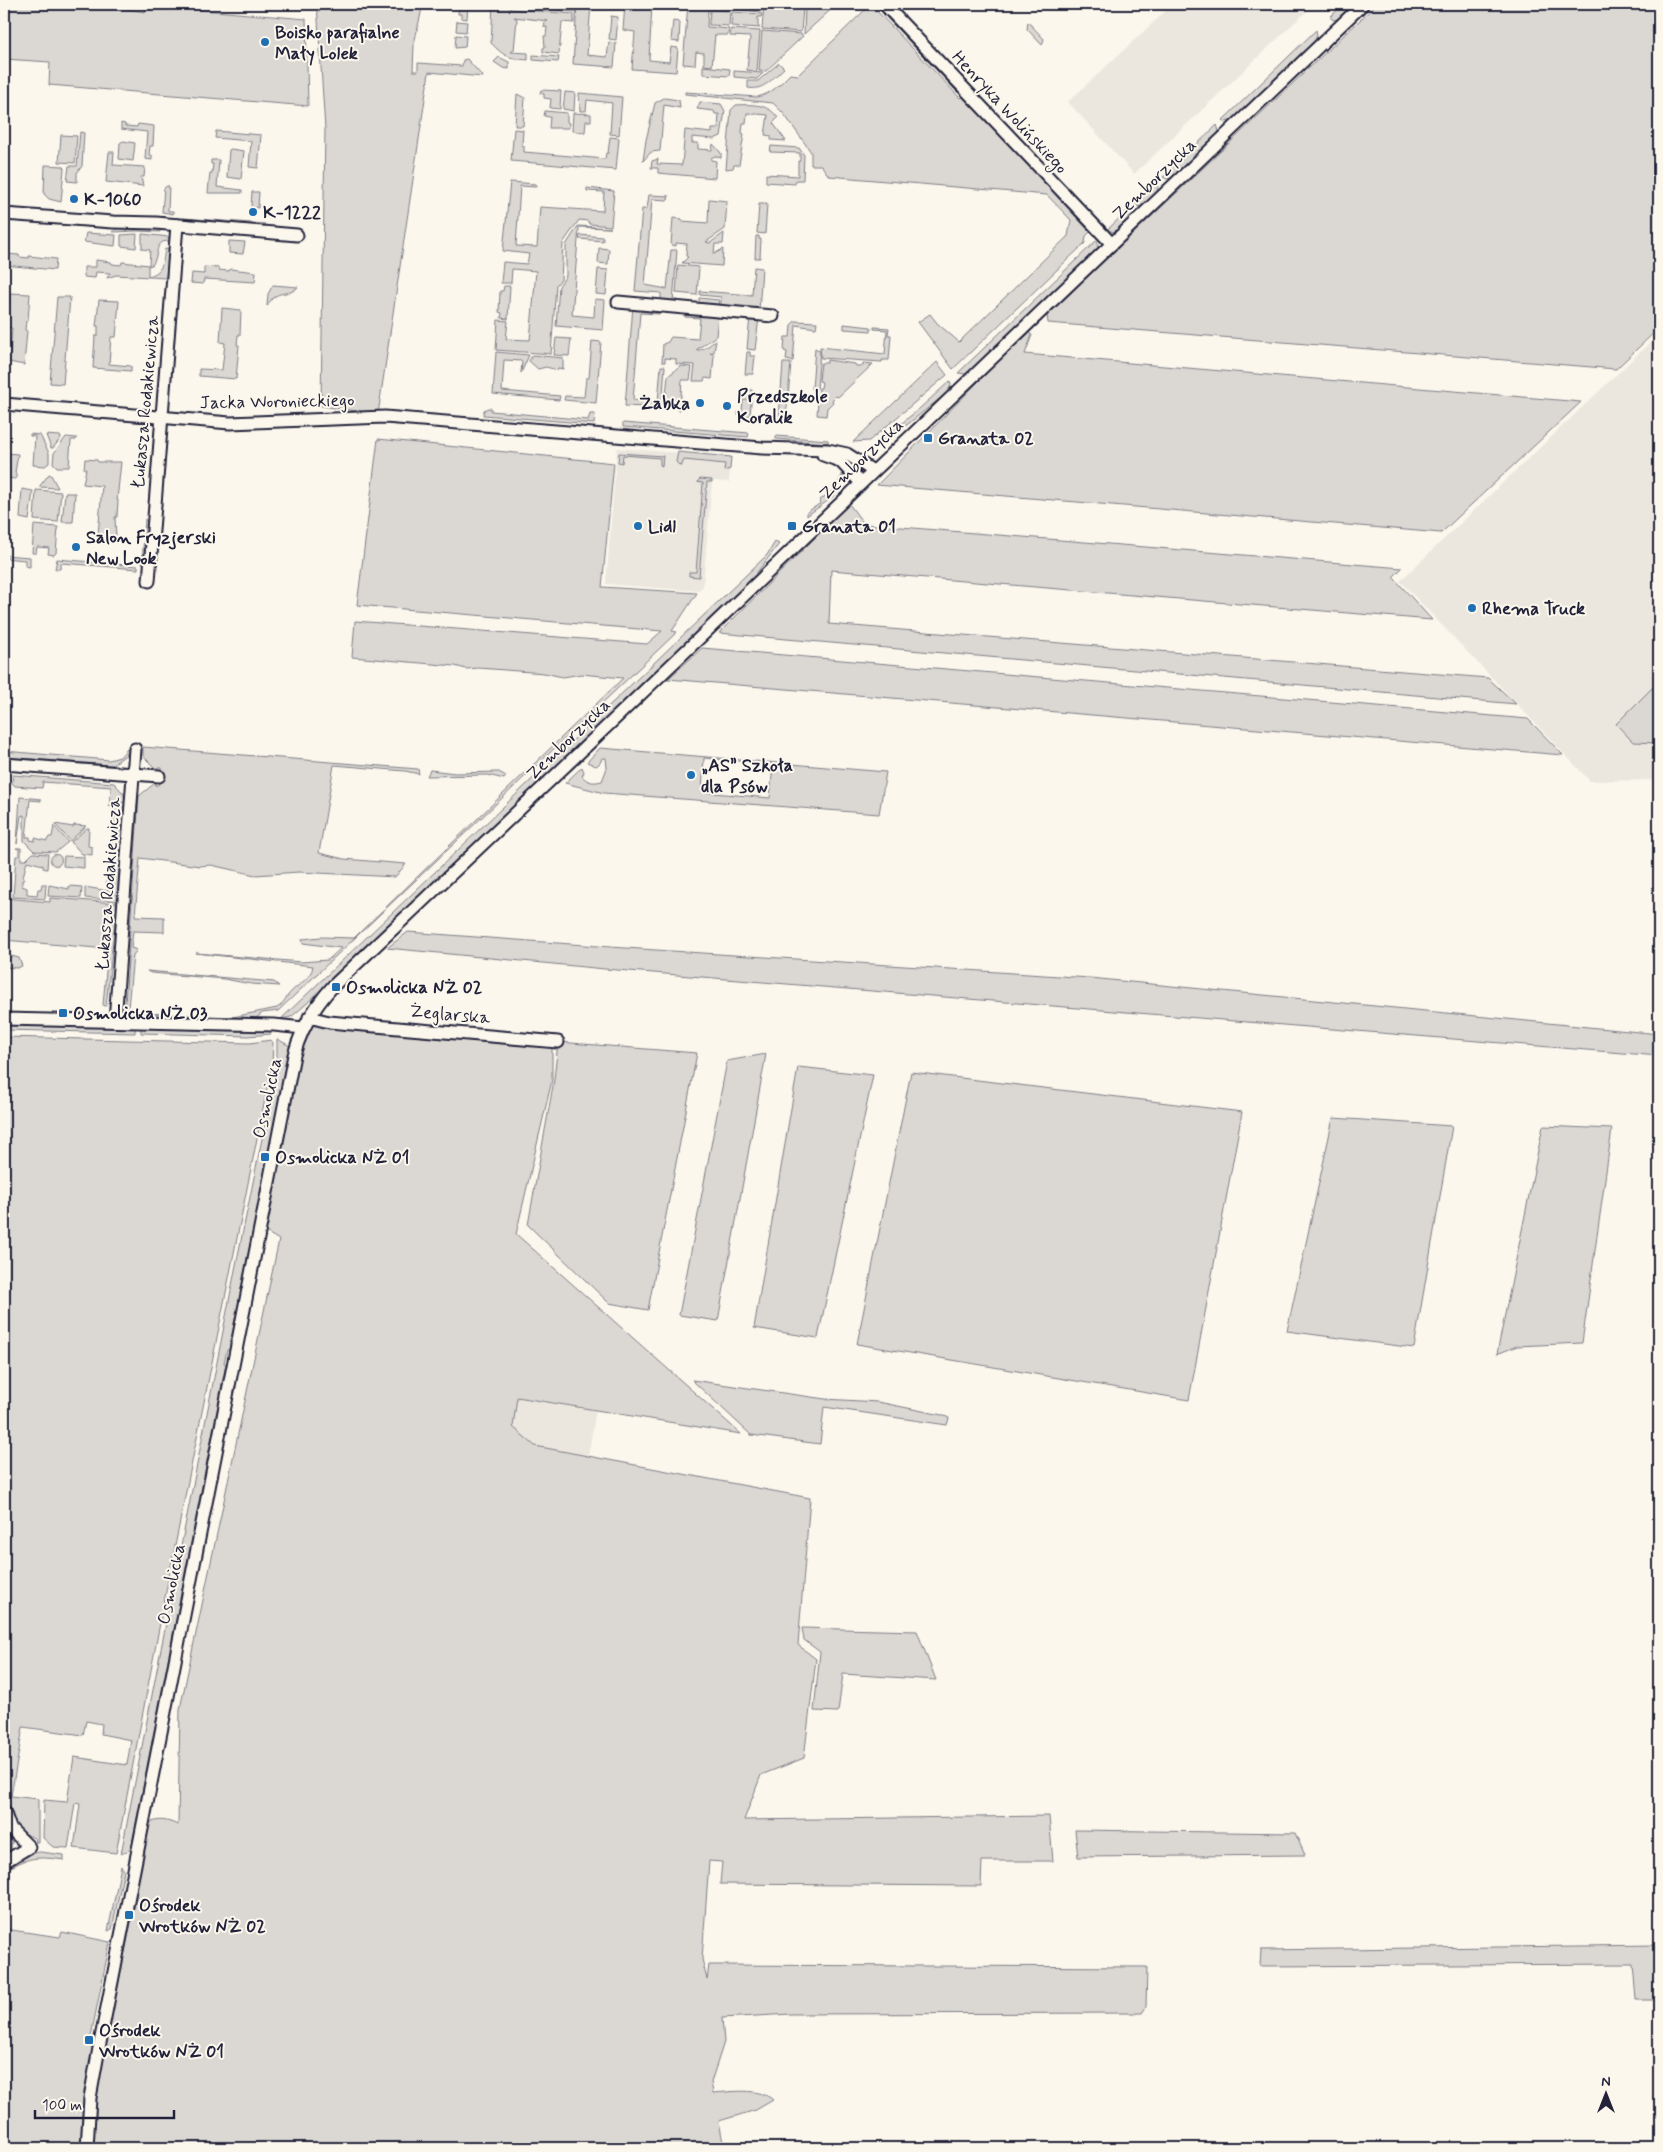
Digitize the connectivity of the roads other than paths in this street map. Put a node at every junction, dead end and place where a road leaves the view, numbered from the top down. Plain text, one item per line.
1 (884, 4) edge
2 (1363, 4) edge
3 (4, 214) edge
4 (177, 225) junction
5 (297, 235) dead end
6 (1112, 244) junction
7 (618, 302) dead end
8 (773, 316) dead end
9 (4, 404) edge
10 (161, 417) junction
11 (812, 451) junction
12 (873, 471) junction
13 (861, 483) junction
14 (149, 581) dead end
15 (136, 749) dead end
16 (4, 764) edge
17 (134, 774) junction
18 (159, 776) dead end
19 (309, 1017) junction
20 (4, 1019) edge
21 (115, 1021) junction
22 (303, 1028) junction
23 (558, 1042) dead end
24 (4, 1811) edge
25 (4, 1862) edge
26 (87, 2148) edge

1 - 6 street, Henryka Wolińskiego
2 - 6 street, Zemborzycka
3 - 4 street
4 - 5 street
4 - 10 street, Łukasza Rodakiewicza
6 - 12 street, Zemborzycka
7 - 8 street
9 - 10 street, Jacka Woronieckiego
10 - 11 street, Jacka Woronieckiego
10 - 14 street, Łukasza Rodakiewicza
11 - 12 street
11 - 13 street
12 - 13 street, Zemborzycka
13 - 19 street, Zemborzycka
15 - 17 street, Łukasza Rodakiewicza
16 - 17 street
17 - 18 street
17 - 21 street, Łukasza Rodakiewicza
19 - 22 street, Zemborzycka
19 - 23 street, Żeglarska
20 - 21 street
21 - 22 street
22 - 26 street, Osmolicka
24 - 25 street

